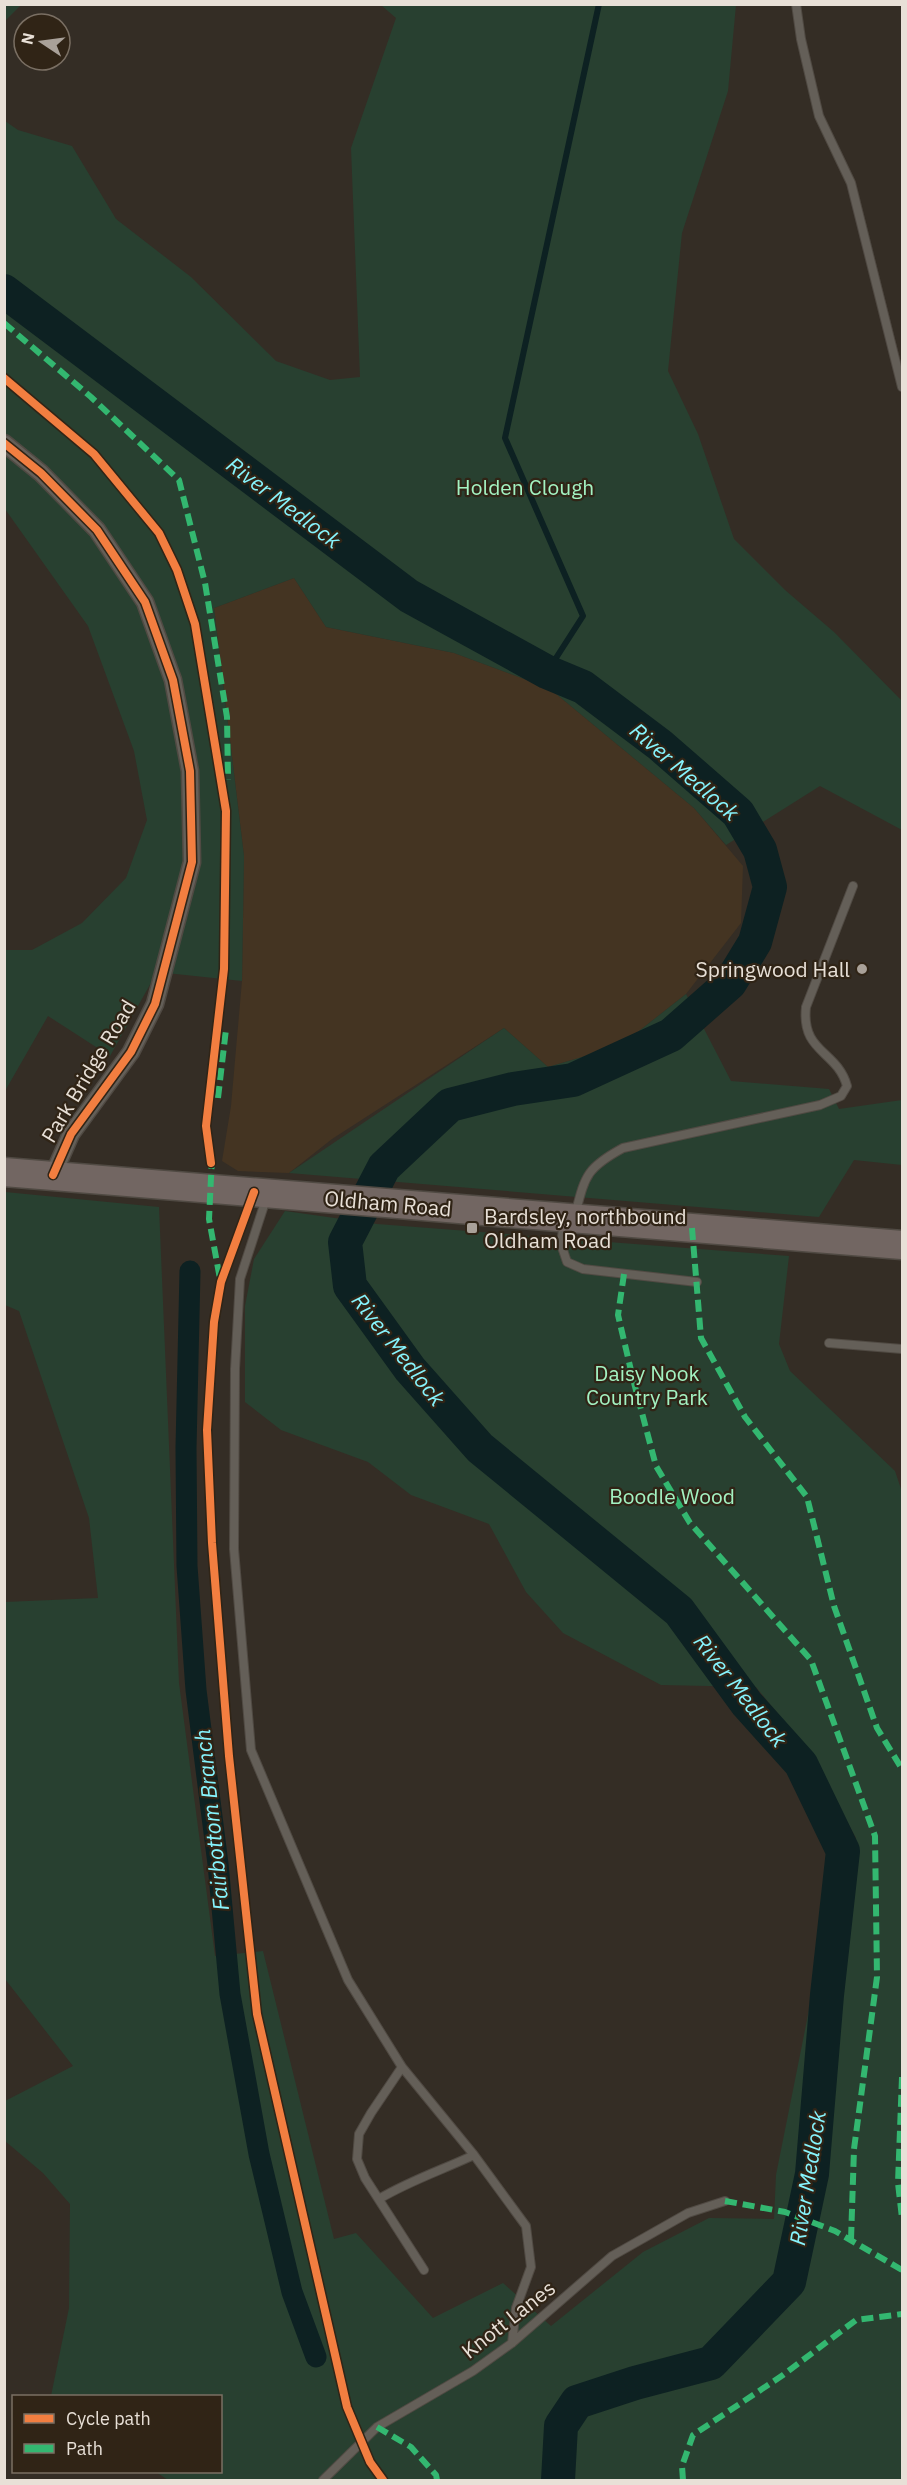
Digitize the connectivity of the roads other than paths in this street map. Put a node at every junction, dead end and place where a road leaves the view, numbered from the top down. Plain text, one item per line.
1 (796, 4) edge
2 (903, 387) edge
3 (4, 443) edge
4 (853, 886) dead end
5 (4, 1172) edge
6 (53, 1175) junction
7 (281, 1194) junction
8 (569, 1218) junction
9 (903, 1245) edge
10 (697, 1282) dead end
11 (829, 1343) dead end
12 (903, 1349) edge
13 (402, 2067) junction
14 (474, 2156) junction
15 (379, 2199) junction
16 (725, 2201) dead end
17 (424, 2270) dead end
18 (512, 2343) junction
19 (322, 2481) edge

1 - 2 lane
3 - 6 street, Park Bridge Road
4 - 8 lane
5 - 6 highway, Oldham Road
6 - 7 highway, Oldham Road
7 - 8 highway, Oldham Road
7 - 13 lane
8 - 9 highway, Oldham Road
8 - 10 lane
11 - 12 lane
13 - 14 lane
13 - 15 lane
14 - 15 lane
14 - 18 lane
15 - 17 lane
16 - 18 lane, Knott Lanes
18 - 19 lane, Knott Lanes

